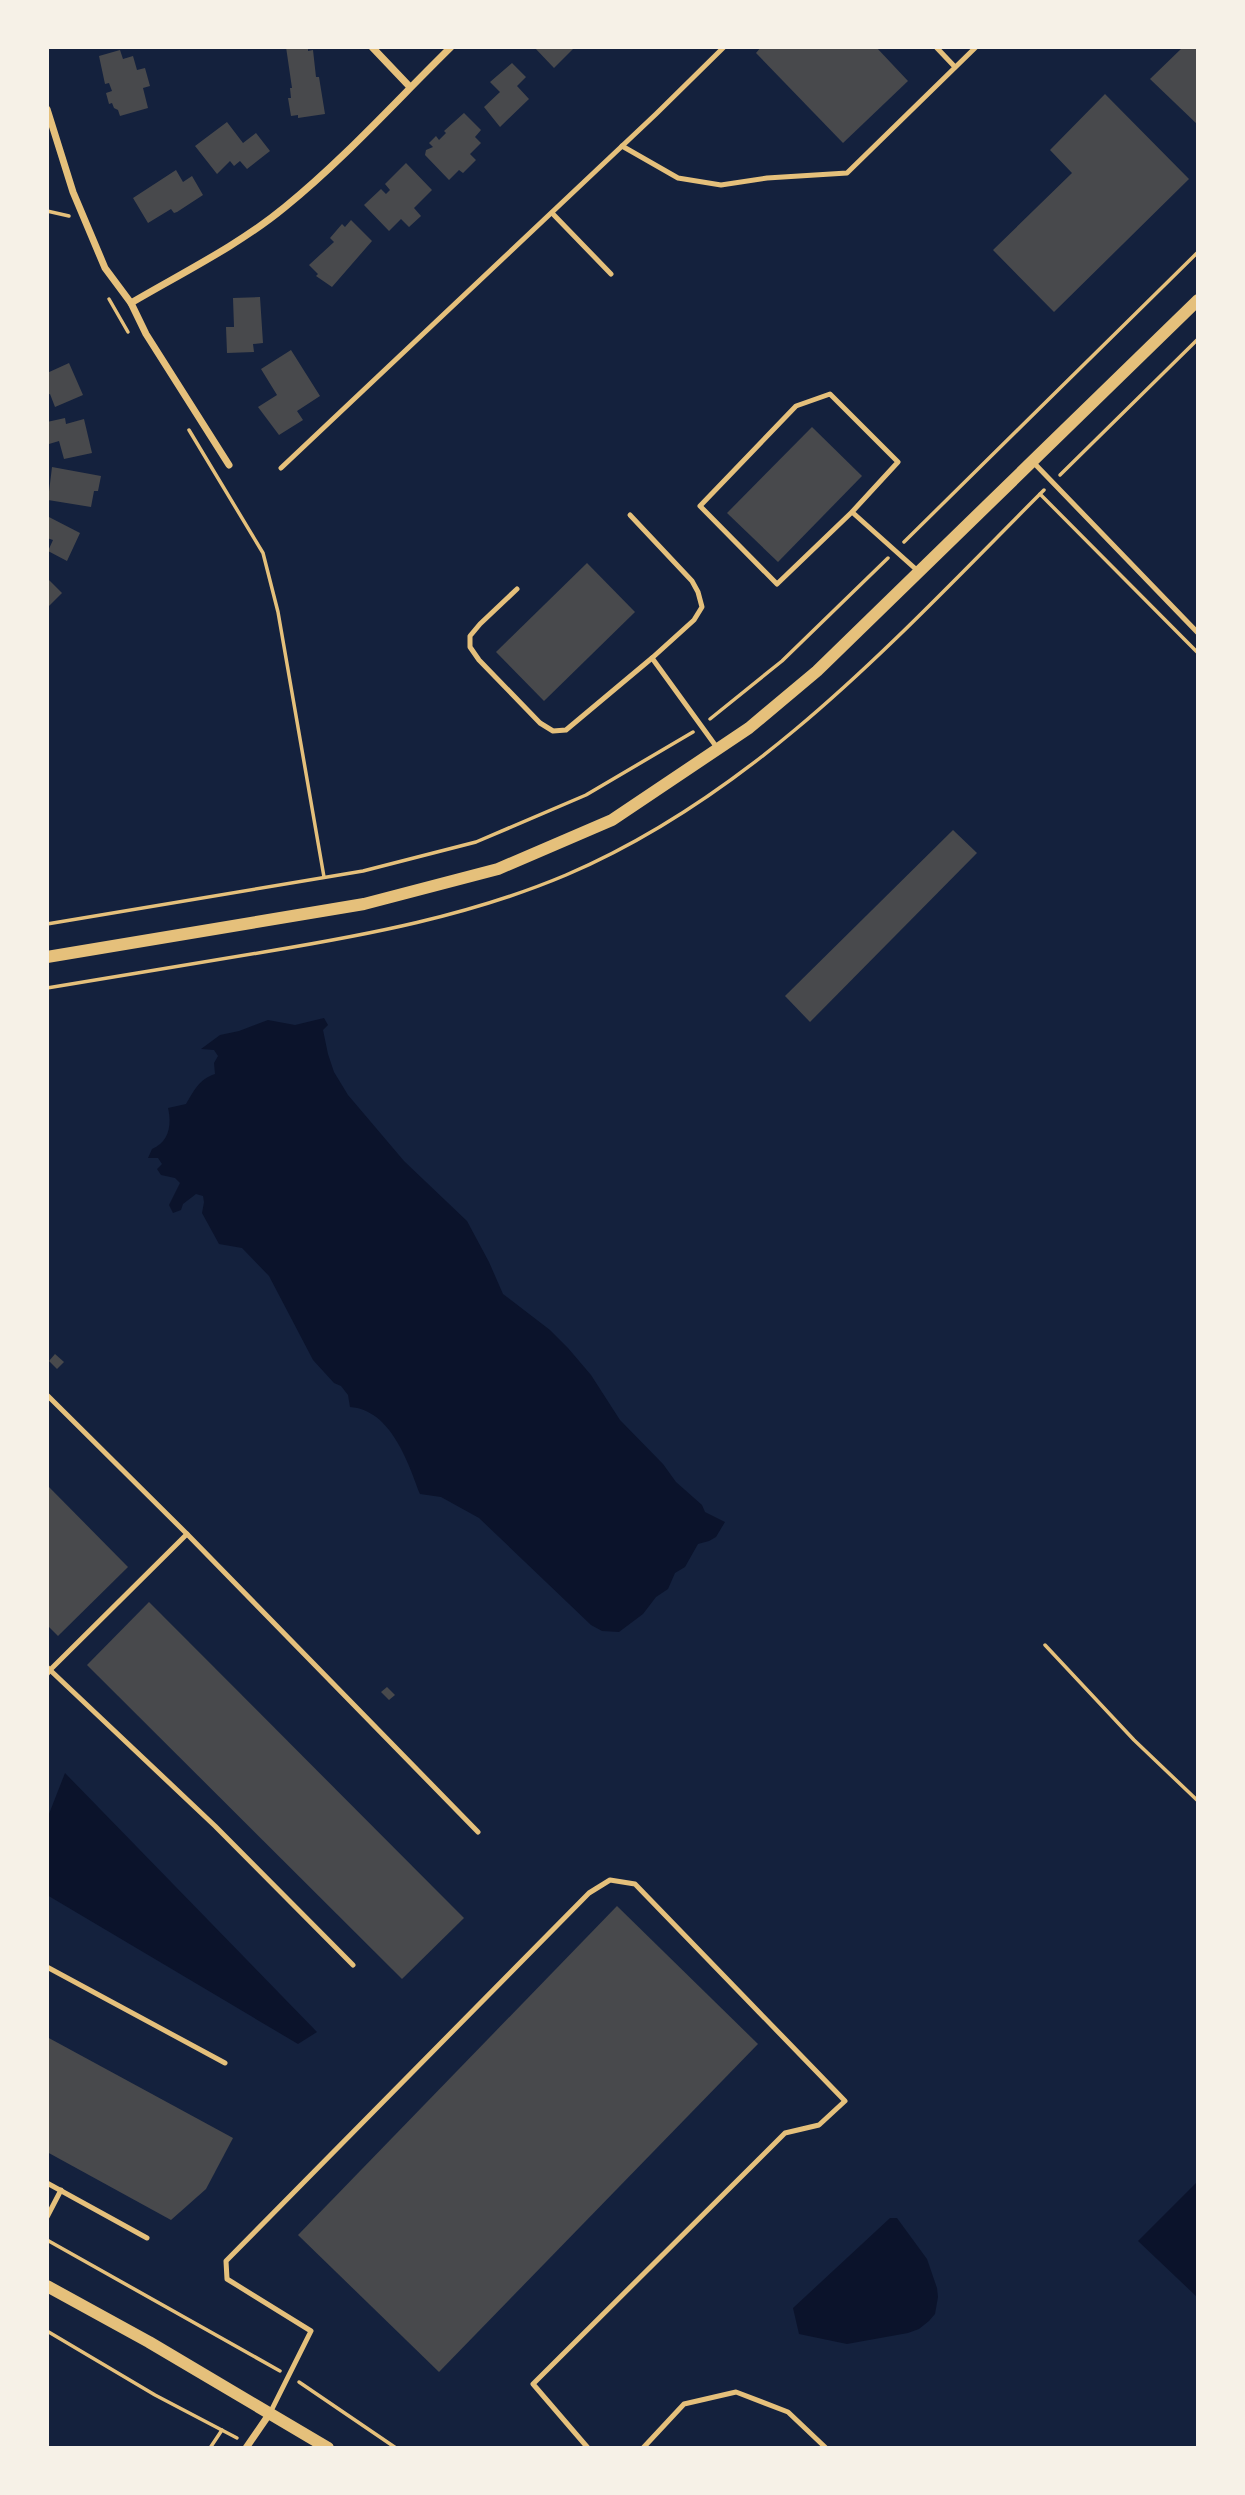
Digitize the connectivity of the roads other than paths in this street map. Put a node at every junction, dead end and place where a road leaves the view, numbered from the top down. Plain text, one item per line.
1 (372, 47) edge
2 (451, 47) edge
3 (724, 47) edge
4 (936, 47) edge
5 (976, 47) edge
6 (956, 67) junction
7 (410, 87) junction
8 (47, 109) edge
9 (622, 146) junction
10 (552, 213) junction
11 (611, 274) dead end
12 (1198, 300) edge
13 (131, 303) junction
14 (1033, 462) junction
15 (229, 466) dead end
16 (281, 468) dead end
17 (852, 512) junction
18 (630, 515) dead end
19 (919, 572) junction
20 (517, 589) dead end
21 (1198, 633) edge
22 (652, 658) junction
23 (719, 749) junction
24 (47, 957) edge
25 (47, 1395) edge
26 (187, 1534) junction
27 (48, 1670) edge
28 (478, 1832) dead end
29 (353, 1965) dead end
30 (47, 1967) edge
31 (225, 2063) dead end
32 (47, 2183) edge
33 (61, 2190) junction
34 (47, 2217) edge
35 (147, 2238) dead end
36 (47, 2286) edge
37 (270, 2413) junction
38 (247, 2446) edge
39 (328, 2448) edge
40 (588, 2448) edge
41 (643, 2448) edge
42 (826, 2448) edge

1 - 7 street
2 - 7 street
3 - 9 lane
4 - 6 lane
5 - 6 lane
6 - 9 lane
7 - 13 street
8 - 13 street
9 - 10 lane
10 - 11 lane
10 - 16 lane
12 - 14 street
13 - 15 street
14 - 19 street
14 - 21 lane
17 - 17 lane
17 - 19 lane
18 - 22 lane
19 - 23 street
20 - 22 lane
22 - 23 lane
23 - 24 street
25 - 26 lane
26 - 27 lane
26 - 28 lane
27 - 29 lane
30 - 31 lane
32 - 33 lane
33 - 34 lane
33 - 35 lane
36 - 37 street
37 - 38 street
37 - 39 street
37 - 40 lane
41 - 42 lane

